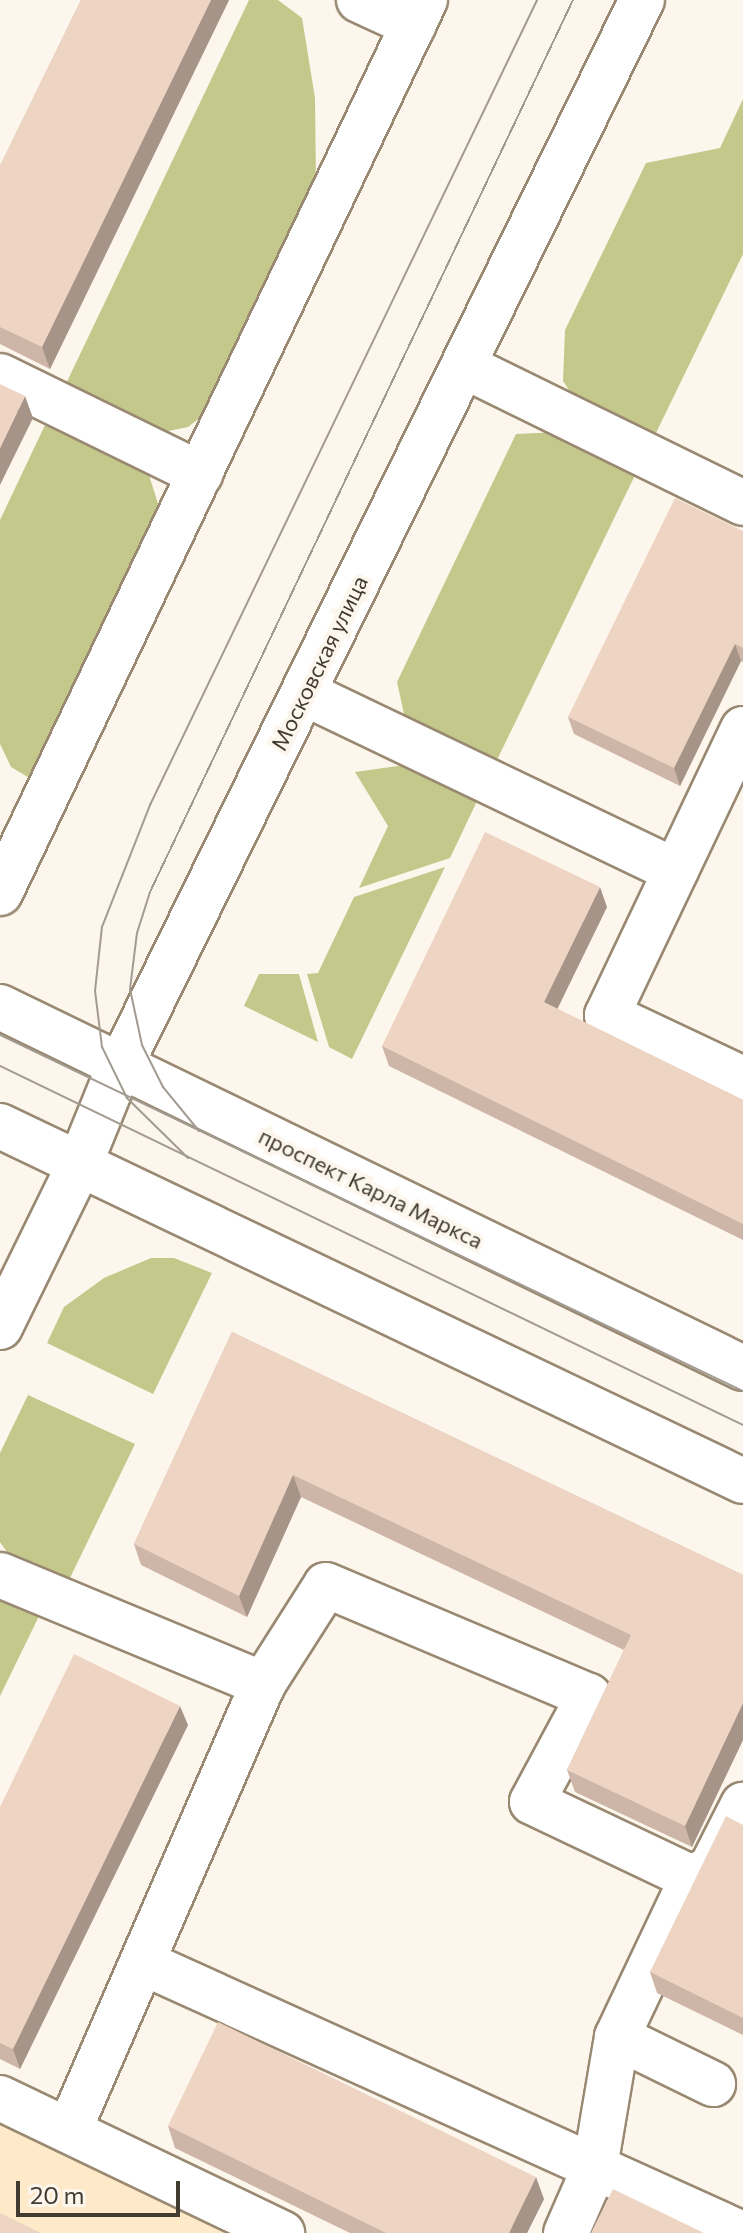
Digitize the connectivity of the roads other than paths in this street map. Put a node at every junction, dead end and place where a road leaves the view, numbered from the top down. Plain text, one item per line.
1 (359, 0) edge
2 (642, 0) edge
3 (419, 13) edge
4 (466, 367) junction
5 (0, 376) edge
6 (200, 474) junction
7 (743, 503) edge
8 (304, 693) junction
9 (743, 729) edge
10 (676, 871) junction
11 (0, 893) edge
12 (0, 1007) edge
13 (120, 1067) junction
14 (743, 1079) edge
15 (0, 1126) edge
16 (79, 1166) junction
17 (0, 1327) edge
18 (743, 1368) edge
19 (743, 1481) edge
20 (0, 1575) edge
21 (263, 1684) junction
22 (743, 1805) edge
23 (692, 1878) junction
24 (146, 1964) junction
25 (617, 2037) junction
26 (713, 2084) dead end
27 (0, 2098) edge
28 (69, 2131) junction
29 (595, 2167) junction
30 (282, 2233) edge
31 (566, 2233) edge
32 (740, 2233) edge

1 - 3 main road
2 - 4 main road, Московская улица
3 - 6 main road
4 - 7 main road
4 - 8 main road, Московская улица
5 - 6 main road
6 - 11 main road
8 - 10 main road
8 - 13 main road, Московская улица
9 - 10 main road
10 - 14 main road
12 - 13 main road, проспект Карла Маркса
13 - 16 main road, Московская улица
13 - 18 main road, проспект Карла Маркса
15 - 16 main road
16 - 17 main road, Московская улица
16 - 19 main road
20 - 21 main road
21 - 23 main road
21 - 24 main road
22 - 23 main road
23 - 25 main road
24 - 28 main road
24 - 29 main road
25 - 26 main road
25 - 29 main road
27 - 28 main road
28 - 30 main road
29 - 31 main road
29 - 32 main road

